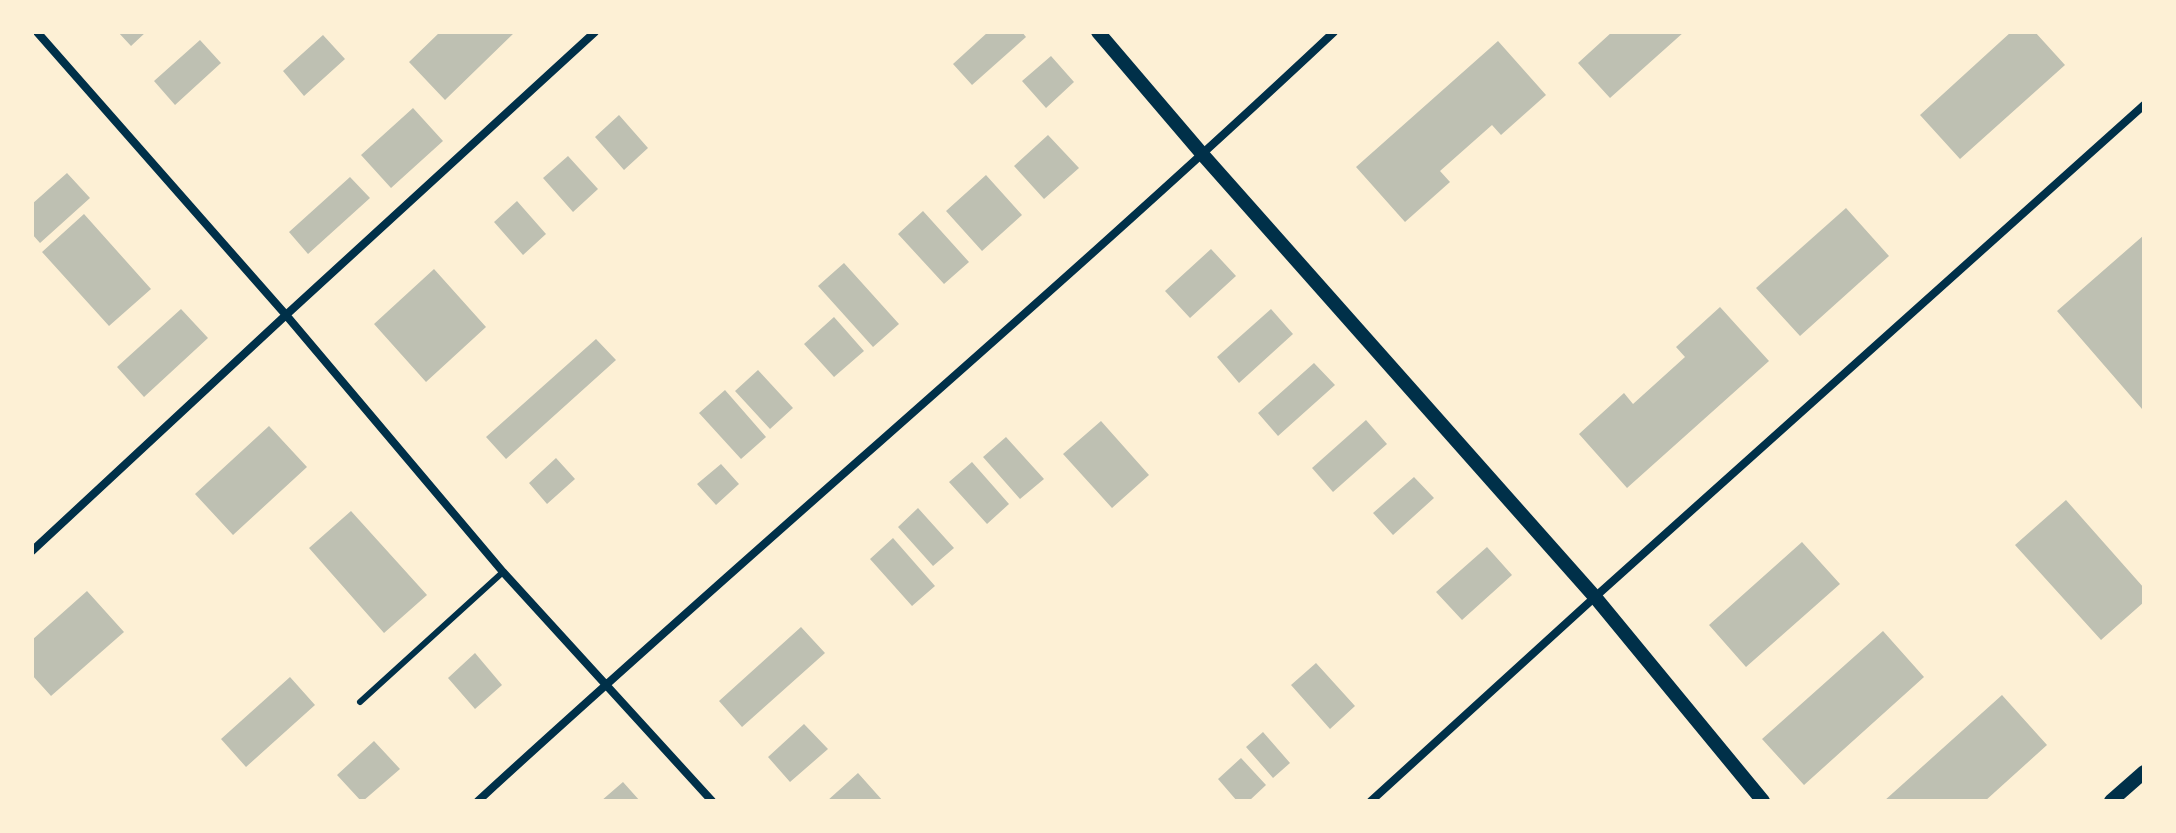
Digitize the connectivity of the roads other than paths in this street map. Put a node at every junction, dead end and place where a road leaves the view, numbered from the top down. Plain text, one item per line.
1 (37, 32) edge
2 (595, 32) edge
3 (1098, 32) edge
4 (1334, 32) edge
5 (2144, 105) edge
6 (1203, 155) junction
7 (286, 315) junction
8 (32, 551) edge
9 (503, 572) junction
10 (1595, 597) junction
11 (606, 684) junction
12 (360, 702) dead end
13 (2144, 772) edge
14 (478, 801) edge
15 (712, 801) edge
16 (1371, 801) edge
17 (1763, 801) edge
18 (2111, 801) edge

1 - 7 street
2 - 7 street
3 - 6 street
4 - 6 street
5 - 10 street
6 - 10 street
6 - 11 street
7 - 8 street
7 - 9 street
9 - 11 street
9 - 12 lane
10 - 16 street
10 - 17 street
11 - 14 street
11 - 15 street
13 - 18 street

